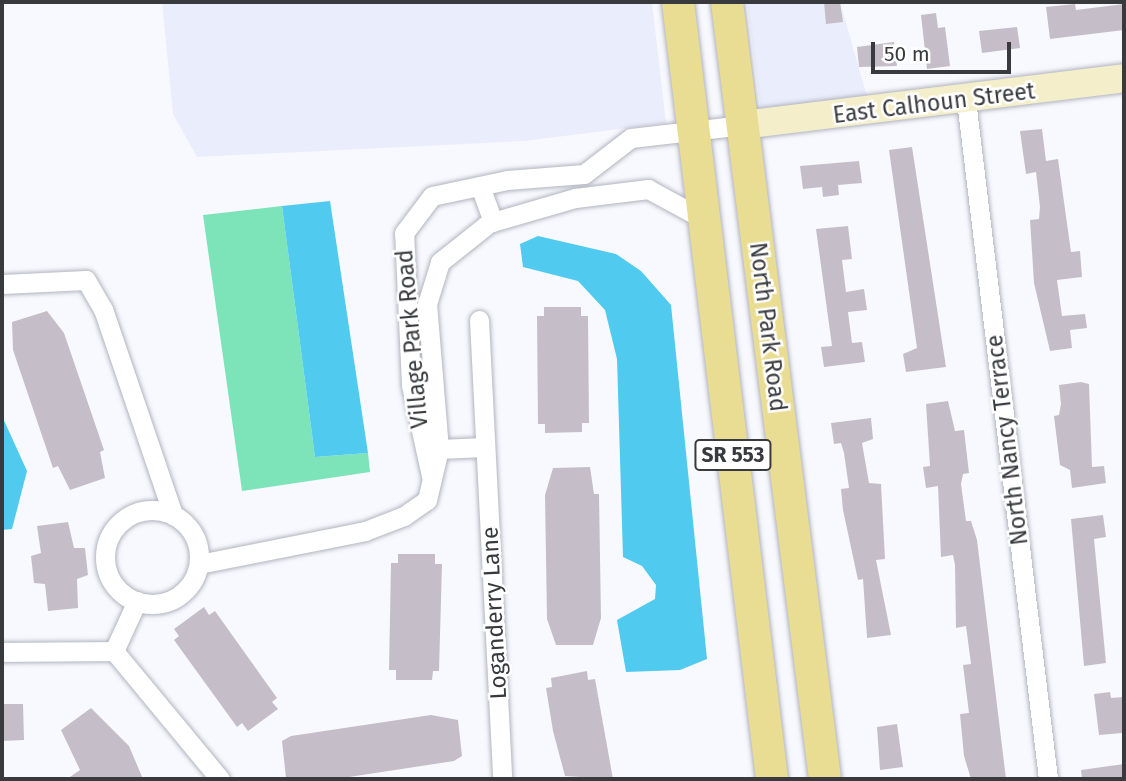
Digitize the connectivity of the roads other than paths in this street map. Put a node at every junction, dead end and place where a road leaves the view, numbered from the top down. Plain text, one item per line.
1 (678, 2) edge
2 (727, 2) edge
3 (1124, 78) edge
4 (965, 100) junction
5 (743, 125) junction
6 (694, 132) junction
7 (584, 174) junction
8 (480, 186) junction
9 (588, 196) junction
10 (705, 220) junction
11 (492, 222) junction
12 (2, 285) edge
13 (405, 296) junction
14 (430, 296) junction
15 (479, 320) dead end
16 (485, 447) junction
17 (439, 449) junction
18 (432, 479) junction
19 (173, 515) junction
20 (199, 564) junction
21 (137, 601) junction
22 (114, 651) junction
23 (2, 652) edge
24 (220, 779) edge
25 (502, 779) edge
26 (772, 779) edge
27 (825, 779) edge
28 (1048, 779) edge

1 - 6 main road, SR 553
2 - 5 main road, SR 553
3 - 4 street, East Calhoun Street
4 - 5 street, East Calhoun Street
4 - 28 street, North Nancy Terrace
5 - 6 street
5 - 27 main road, North Park Road / SR 553
6 - 7 street
6 - 10 main road, SR 553
7 - 8 street, Village Park Road
7 - 9 street
8 - 11 street
8 - 13 street, Village Park Road
9 - 10 street, Village Park Road
9 - 11 street, Village Park Road
10 - 26 main road, SR 553
11 - 14 street, Village Park Road
12 - 19 street
13 - 14 street
13 - 18 street, Village Park Road
14 - 17 street, Village Park Road
15 - 16 street, Loganderry Lane
16 - 17 street
16 - 25 street, Loganderry Lane
17 - 18 street, Village Park Road
18 - 20 street, Village Park Road
19 - 20 street
19 - 21 street
20 - 21 street
21 - 22 street
22 - 23 street
22 - 24 street

